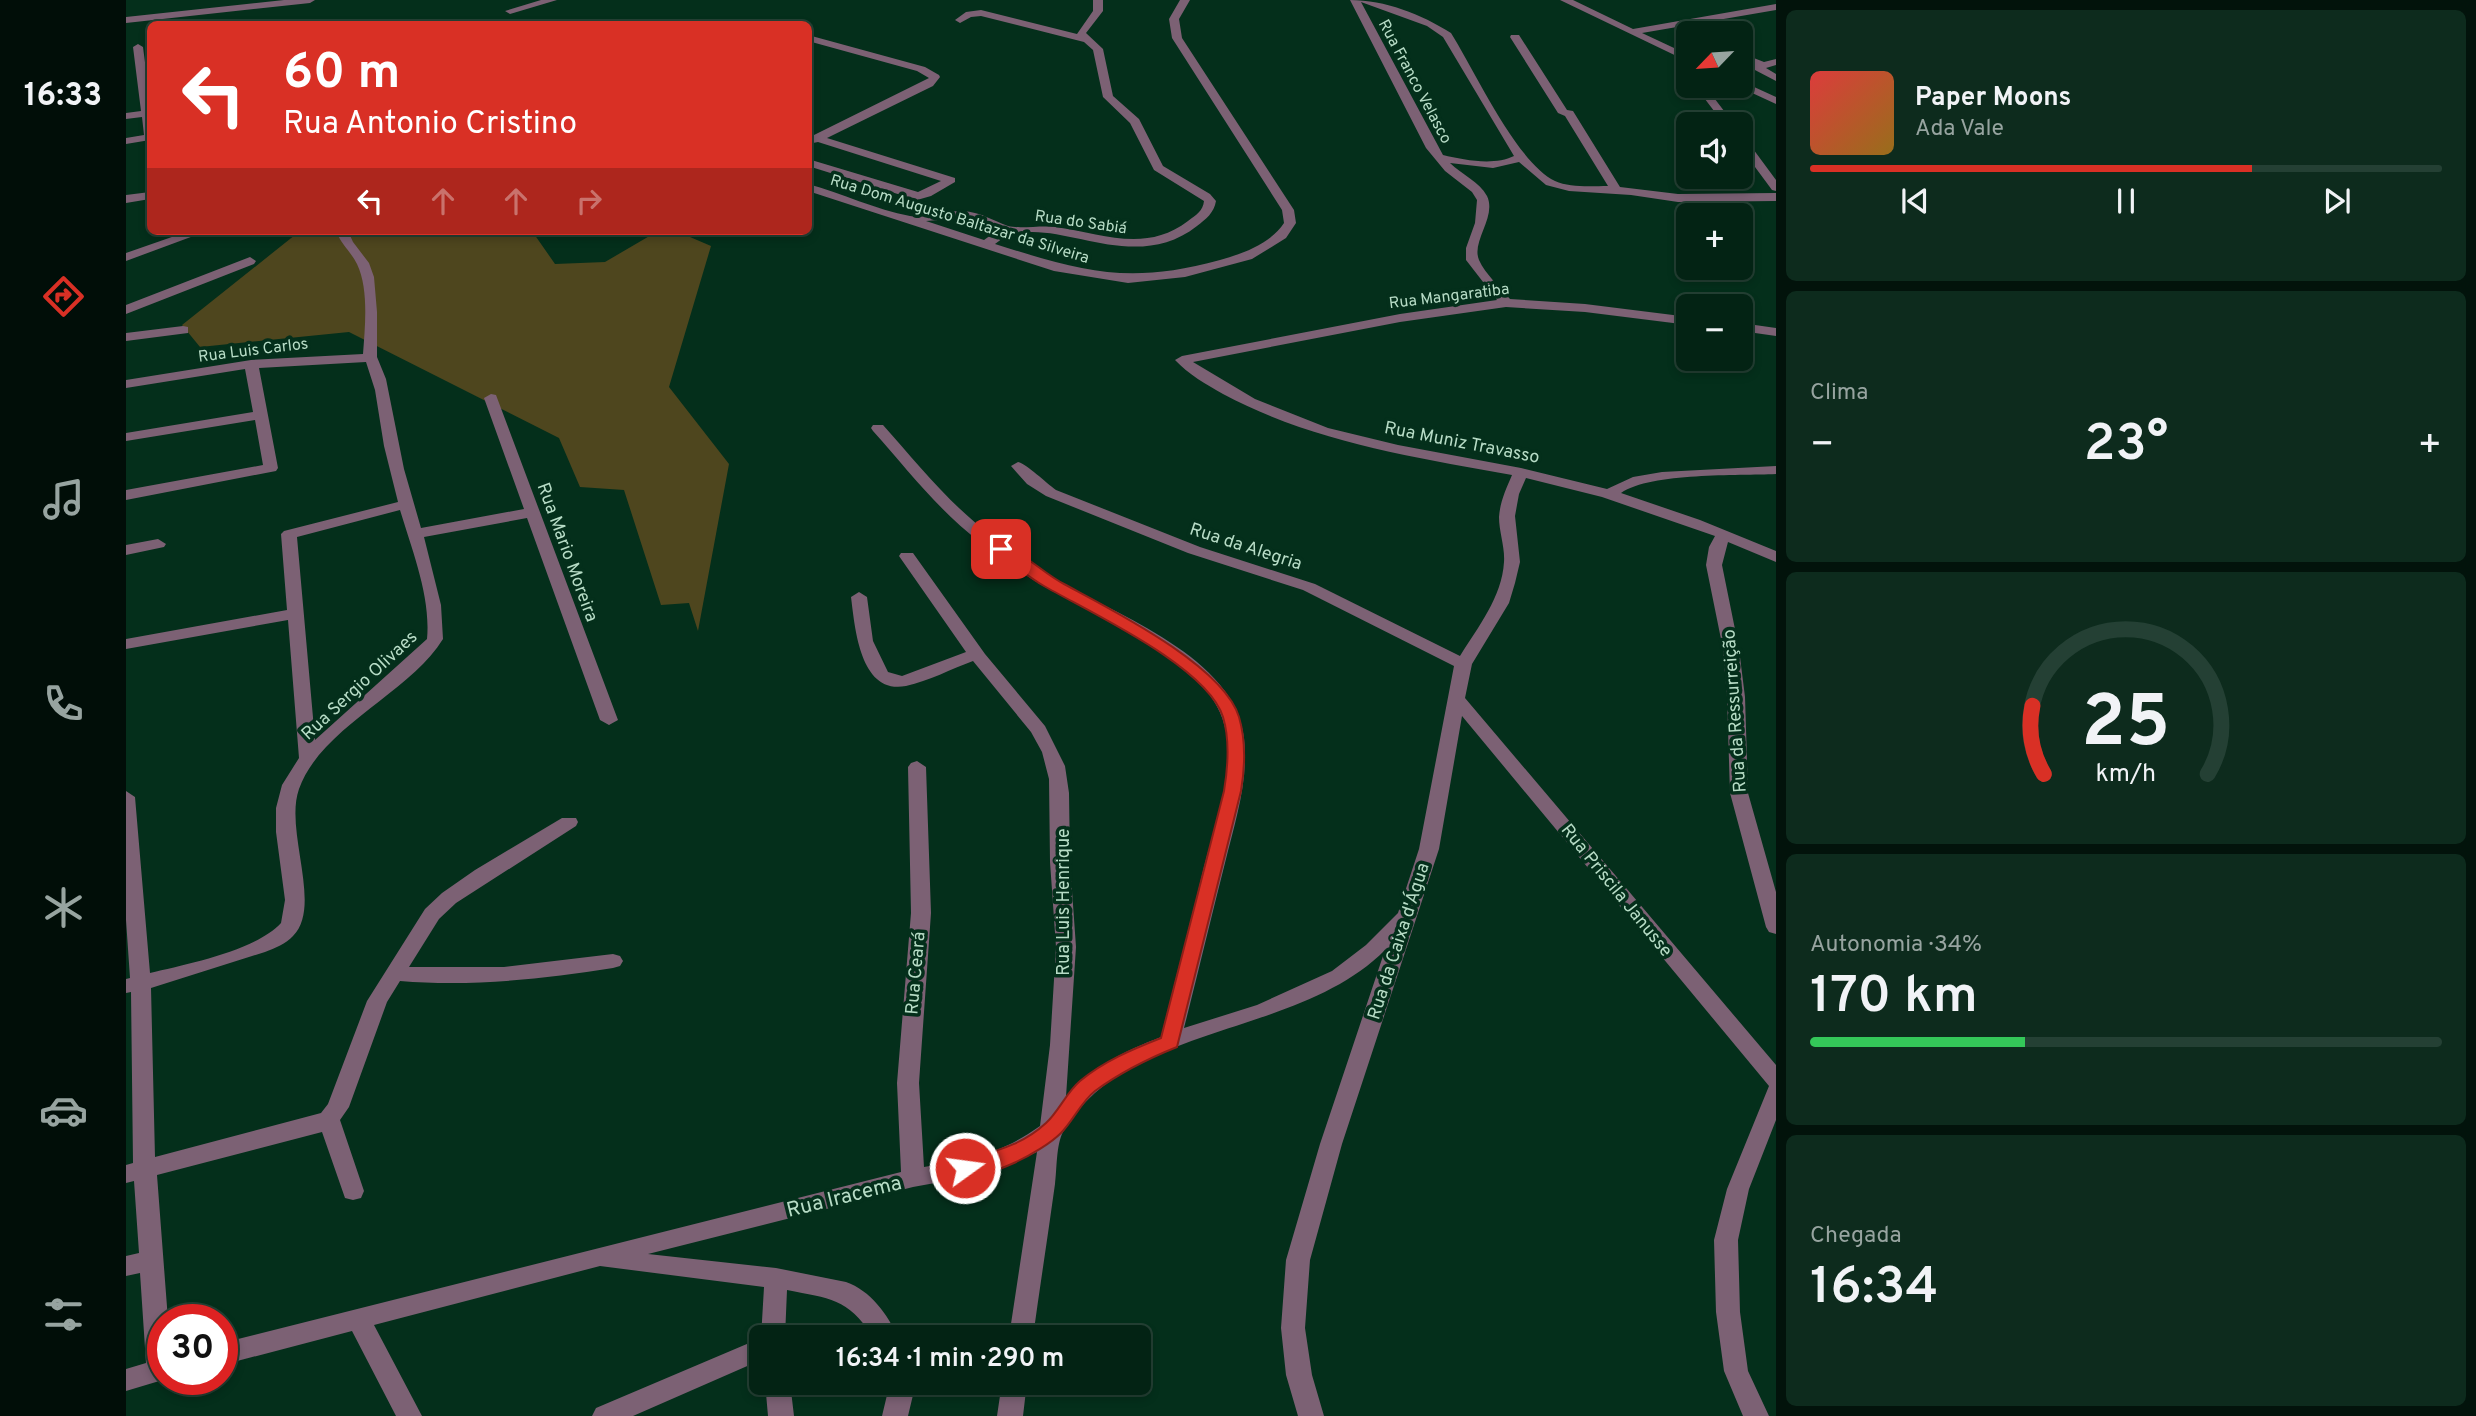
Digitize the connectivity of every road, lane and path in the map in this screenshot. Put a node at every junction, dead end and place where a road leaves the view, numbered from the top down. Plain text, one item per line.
1 (310, 0) edge
2 (552, 0) edge
3 (1098, 0) edge
4 (1185, 0) edge
5 (1355, 0) edge
6 (1364, 0) edge
7 (1565, 0) edge
8 (237, 4) edge
9 (1776, 7) edge
10 (507, 12) dead end
11 (126, 20) edge
12 (960, 20) dead end
13 (1669, 25) junction
14 (1676, 28) edge
15 (1631, 32) junction
16 (1515, 37) dead end
17 (812, 39) edge
18 (1086, 39) junction
19 (147, 46) edge
20 (138, 47) junction
21 (126, 48) edge
22 (1676, 54) edge
23 (1754, 62) edge
24 (1776, 62) edge
25 (1762, 67) junction
26 (146, 69) edge
27 (126, 72) edge
28 (1776, 78) edge
29 (1754, 90) edge
30 (143, 92) edge
31 (1709, 98) edge
32 (1776, 101) edge
33 (1720, 112) edge
34 (147, 113) edge
35 (126, 116) edge
36 (147, 138) edge
37 (812, 140) edge
38 (126, 141) edge
39 (1753, 156) edge
40 (1439, 157) junction
41 (1520, 157) junction
42 (812, 163) edge
43 (812, 188) edge
44 (1776, 188) edge
45 (1616, 190) junction
46 (147, 196) edge
47 (1776, 197) edge
48 (126, 199) edge
49 (911, 220) junction
50 (1007, 230) junction
51 (189, 235) edge
52 (344, 235) edge
53 (987, 244) junction
54 (126, 257) edge
55 (250, 261) dead end
56 (1506, 303) junction
57 (126, 310) edge
58 (1676, 319) edge
59 (1753, 329) edge
60 (183, 330) dead end
61 (1776, 332) edge
62 (126, 338) edge
63 (1216, 352) joint
64 (373, 363) junction
65 (251, 364) junction
66 (126, 384) edge
67 (491, 398) dead end
68 (262, 415) junction
69 (878, 428) dead end
70 (126, 437) edge
71 (1018, 466) dead end
72 (1776, 470) edge
73 (1521, 472) junction
74 (126, 495) edge
75 (1608, 495) junction
76 (406, 504) junction
77 (533, 512) junction
78 (415, 534) junction
79 (1724, 535) junction
80 (158, 544) dead end
81 (126, 550) edge
82 (907, 555) dead end
83 (1776, 557) edge
84 (859, 597) dead end
85 (294, 614) junction
86 (126, 644) edge
87 (976, 654) junction
88 (1463, 664) junction
89 (1458, 700) junction
90 (609, 720) dead end
91 (308, 759) junction
92 (917, 767) dead end
93 (126, 797) edge
94 (569, 822) dead end
95 (129, 879) edge
96 (1405, 918) junction
97 (1776, 927) edge
98 (613, 961) dead end
99 (394, 972) junction
100 (133, 984) edge
101 (1170, 1042) junction
102 (1776, 1080) edge
103 (1776, 1092) edge
104 (329, 1119) junction
105 (1053, 1129) junction
106 (135, 1172) edge
107 (913, 1178) junction
108 (353, 1191) dead end
109 (596, 1258) junction
110 (151, 1262) junction
111 (126, 1266) edge
112 (776, 1278) junction
113 (155, 1304) edge
114 (358, 1319) junction
115 (774, 1325) edge
116 (878, 1325) edge
117 (1023, 1325) edge
118 (238, 1350) edge
119 (749, 1354) edge
120 (147, 1374) edge
121 (126, 1380) edge
122 (779, 1395) edge
123 (900, 1395) edge
124 (1013, 1395) edge
125 (409, 1416) edge
126 (605, 1416) edge
127 (781, 1416) edge
128 (895, 1416) edge
129 (1010, 1416) edge
130 (1311, 1416) edge
131 (1756, 1416) edge

1 - 8 street
2 - 10 street
3 - 18 street
4 - 53 street, Rua Dom Augusto Baltazar da Silveira
5 - 40 street, Rua Franco Velasco
6 - 41 street, Rua Franco Velasco
7 - 15 street
8 - 11 street
9 - 13 street
12 - 18 street
13 - 14 street
13 - 15 street
15 - 22 street
16 - 45 street
17 - 37 street
18 - 50 street, Rua do Sabiá
19 - 20 street
20 - 21 street
20 - 26 street
23 - 25 street
24 - 25 street
25 - 28 street
26 - 27 street
26 - 30 street
29 - 32 street
31 - 33 street
34 - 35 street
36 - 38 street
37 - 42 street
39 - 44 street
40 - 41 street, Rua Franco Velasco
40 - 56 street
41 - 45 street
43 - 49 street, Rua Dom Augusto Baltazar da Silveira
45 - 47 street
46 - 48 street
49 - 50 street, Rua do Sabiá
49 - 53 street, Rua Dom Augusto Baltazar da Silveira
50 - 53 street
51 - 54 street
52 - 64 street, Rua Sergio Olivaes
55 - 57 street
56 - 58 street, Rua Mangaratiba
56 - 63 street, Rua Mangaratiba
59 - 61 street
60 - 62 street
63 - 73 street, Rua Muniz Travasso
64 - 65 street, Rua Luis Carlos
64 - 76 street, Rua Sergio Olivaes
65 - 66 street, Rua Luis Carlos
65 - 68 street
67 - 77 street, Rua Mario Moreira
68 - 70 street
68 - 74 street
69 - 101 street
71 - 88 street, Rua da Alegria
72 - 75 street
73 - 75 street, Rua Muniz Travasso
73 - 88 street, Rua da Caixa d'Água
75 - 79 street, Rua Muniz Travasso
76 - 78 street, Rua Sergio Olivaes
76 - 85 street
77 - 78 street
77 - 90 street, Rua Mario Moreira
78 - 91 street, Rua Sergio Olivaes
79 - 83 street, Rua Muniz Travasso
79 - 97 street, Rua da Ressurreição
80 - 81 street
82 - 87 street, Rua Luis Henrique
84 - 87 street
85 - 86 street
85 - 91 street
87 - 105 street, Rua Luis Henrique
88 - 89 street, Rua da Caixa d'Água
89 - 96 street, Rua da Caixa d'Água
89 - 102 street, Rua Priscila Janusse
91 - 100 street, Rua Sergio Olivaes
92 - 107 street, Rua Ceará
93 - 95 street
94 - 99 street
95 - 100 street
96 - 101 street, Rua Iracema
96 - 130 street, Rua da Caixa d'Água
98 - 99 street
99 - 104 street
100 - 106 street
101 - 105 street, Rua Iracema
103 - 131 street
104 - 106 street
104 - 108 street
105 - 107 street, Rua Iracema
105 - 117 street, Rua Luis Henrique
106 - 110 street
107 - 109 street, Rua Iracema
109 - 112 street
109 - 114 street, Rua Iracema
110 - 111 street
110 - 113 street
112 - 115 street
112 - 116 street
114 - 118 street, Rua Iracema
114 - 125 street
119 - 126 street
120 - 121 street
122 - 127 street
123 - 128 street
124 - 129 street

